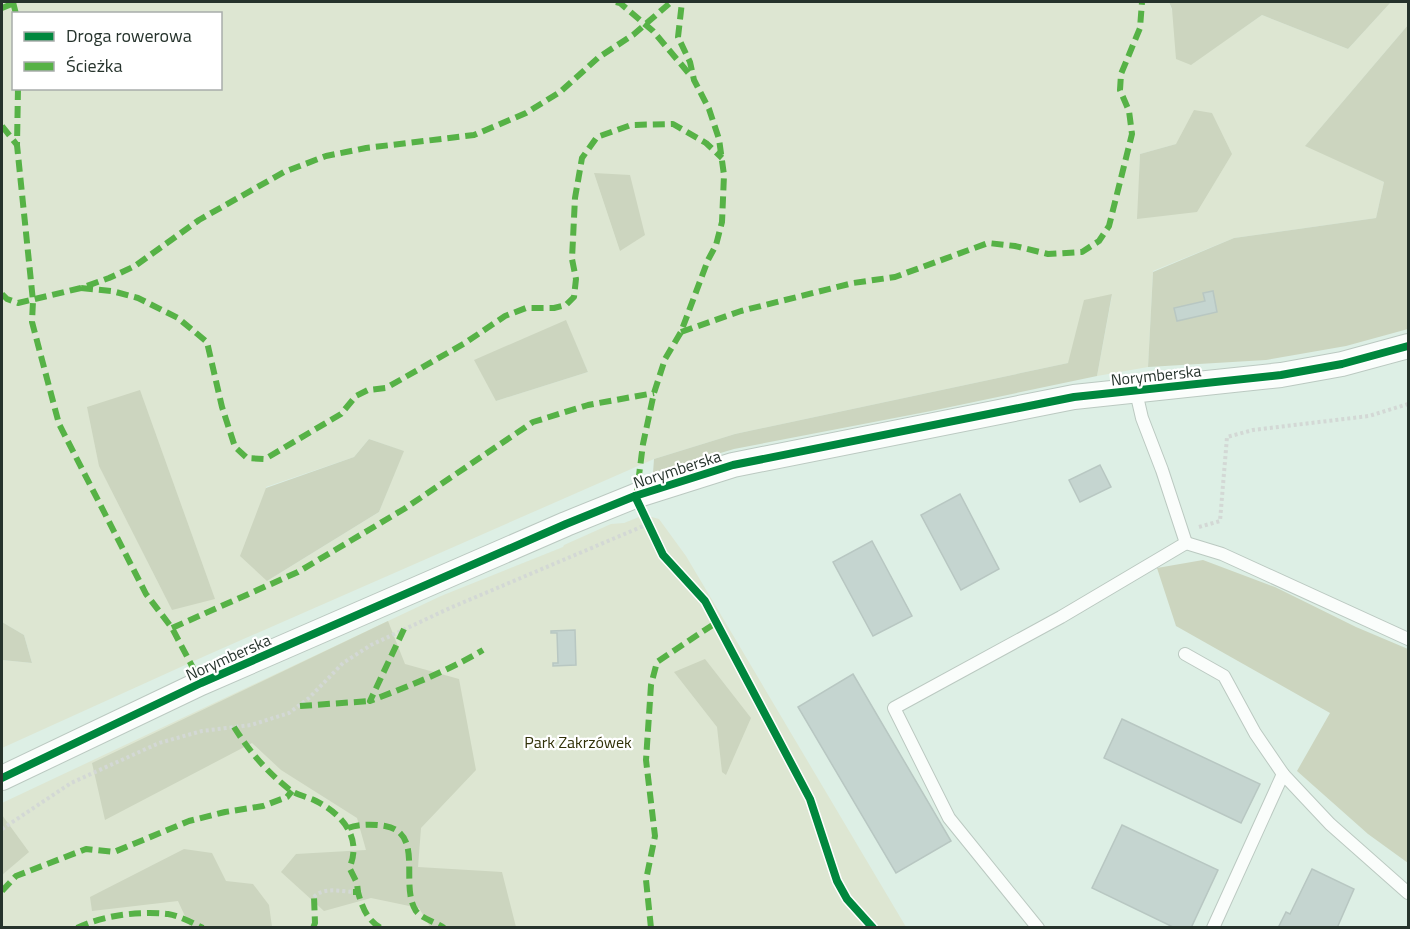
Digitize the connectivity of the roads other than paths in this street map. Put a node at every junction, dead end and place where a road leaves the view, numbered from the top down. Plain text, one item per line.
1 (1408, 346) edge
2 (1136, 392) junction
3 (1184, 538) junction
4 (1408, 639) edge
5 (1185, 654) dead end
6 (1283, 774) junction
7 (2, 778) edge
8 (1408, 893) edge
9 (1038, 927) edge
10 (1214, 927) edge

1 - 2 street, Norymberska
2 - 3 lane
2 - 7 street, Norymberska
3 - 4 lane
3 - 9 lane
5 - 6 lane
6 - 8 lane
6 - 10 lane

